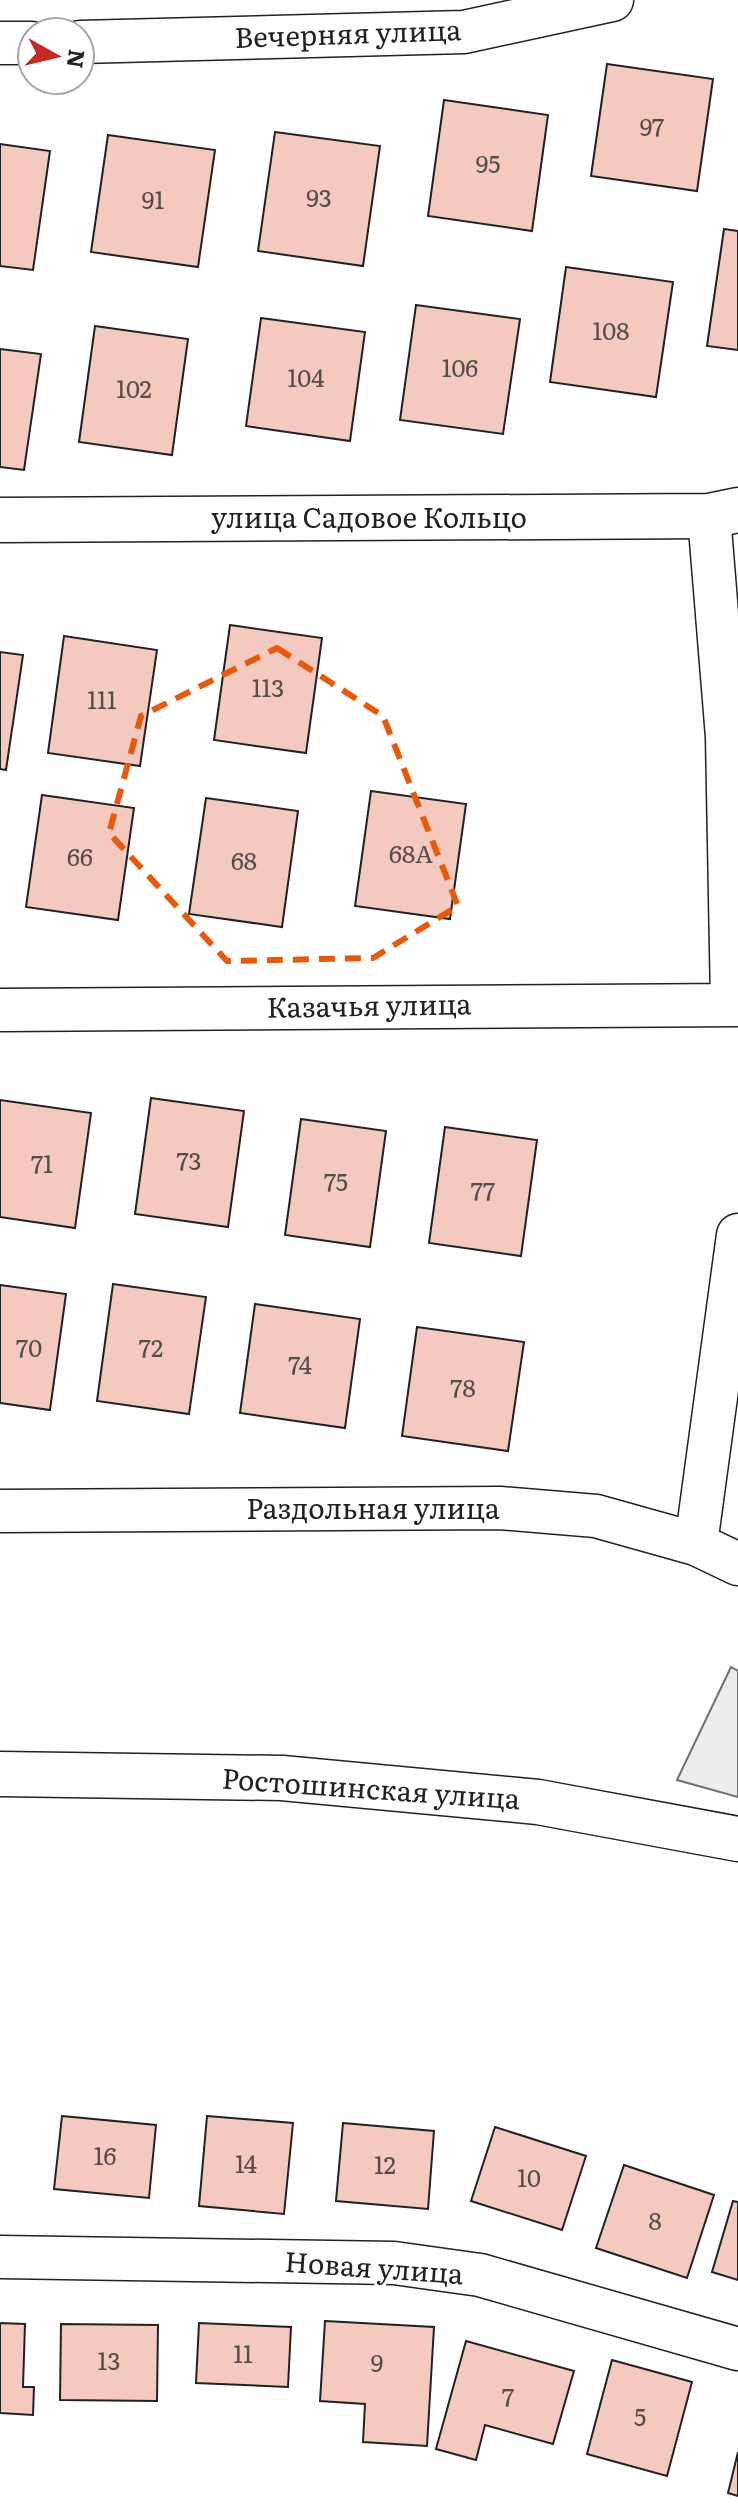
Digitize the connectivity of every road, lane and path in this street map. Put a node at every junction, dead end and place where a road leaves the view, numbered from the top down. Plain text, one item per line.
1 (612, 0) edge
2 (96, 42) edge
3 (724, 513) edge
4 (0, 520) edge
5 (735, 1004) edge
6 (0, 1010) edge
7 (738, 1235) edge
8 (0, 1511) edge
9 (696, 1544) junction
10 (738, 1564) edge
11 (0, 1774) edge
12 (738, 1839) edge
13 (0, 2257) edge
14 (738, 2349) edge

1 - 2 street, Вечерняя улица
3 - 4 main road, улица Садовое Кольцо
3 - 5 street
5 - 6 street, Казачья улица
7 - 9 street
8 - 9 street, Раздольная улица
9 - 10 street, Раздольная улица
11 - 12 main road, Ростошинская улица
13 - 14 street, Новая улица

